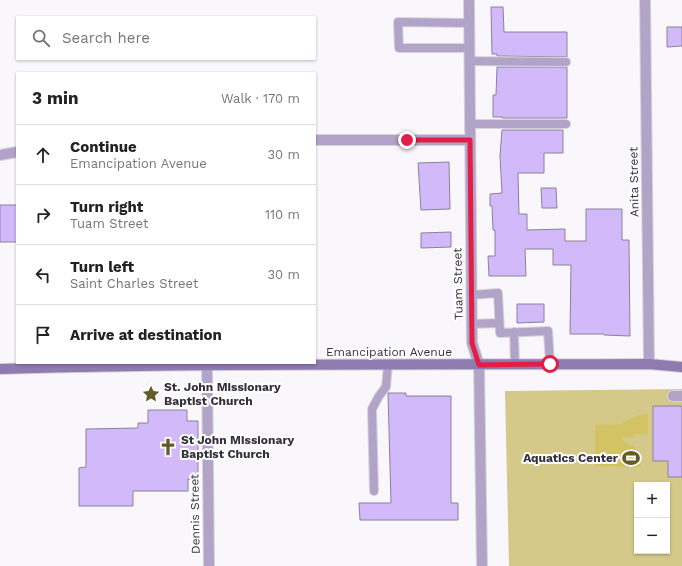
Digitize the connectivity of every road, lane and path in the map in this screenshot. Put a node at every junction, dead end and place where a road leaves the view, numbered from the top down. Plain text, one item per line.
1 (469, 0) edge
2 (645, 0) edge
3 (469, 22) junction
4 (469, 48) junction
5 (469, 61) junction
6 (566, 62) dead end
7 (470, 124) junction
8 (566, 124) dead end
9 (316, 140) edge
10 (470, 140) junction
11 (16, 152) edge
12 (0, 154) edge
13 (471, 295) junction
14 (499, 323) junction
15 (472, 324) junction
16 (514, 332) junction
17 (250, 364) edge
18 (388, 364) junction
19 (515, 364) junction
20 (550, 364) junction
21 (649, 364) junction
22 (102, 365) edge
23 (479, 365) junction
24 (207, 366) junction
25 (682, 367) edge
26 (0, 369) edge
27 (374, 491) dead end
28 (209, 566) edge
29 (482, 566) edge

1 - 3 street, Tuam Street
2 - 21 street, Anita Street
3 - 4 street, Tuam Street
3 - 4 lane
4 - 5 street, Tuam Street
5 - 6 lane
5 - 7 street, Tuam Street
7 - 8 lane
7 - 10 street, Tuam Street
9 - 10 street
10 - 13 street, Tuam Street
11 - 12 street
13 - 14 lane
13 - 15 street, Tuam Street
14 - 15 lane
14 - 16 lane
15 - 23 street, Tuam Street
16 - 19 lane
16 - 20 lane
17 - 18 main road, Emancipation Avenue
17 - 24 main road, Emancipation Avenue
18 - 23 main road, Emancipation Avenue
18 - 27 lane
19 - 20 main road, Emancipation Avenue
19 - 23 main road, Emancipation Avenue
20 - 21 main road, Emancipation Avenue
21 - 25 main road, Emancipation Avenue
22 - 24 main road, Emancipation Avenue
22 - 26 main road, Emancipation Avenue
23 - 29 street, Tuam Street
24 - 28 street, Dennis Street

